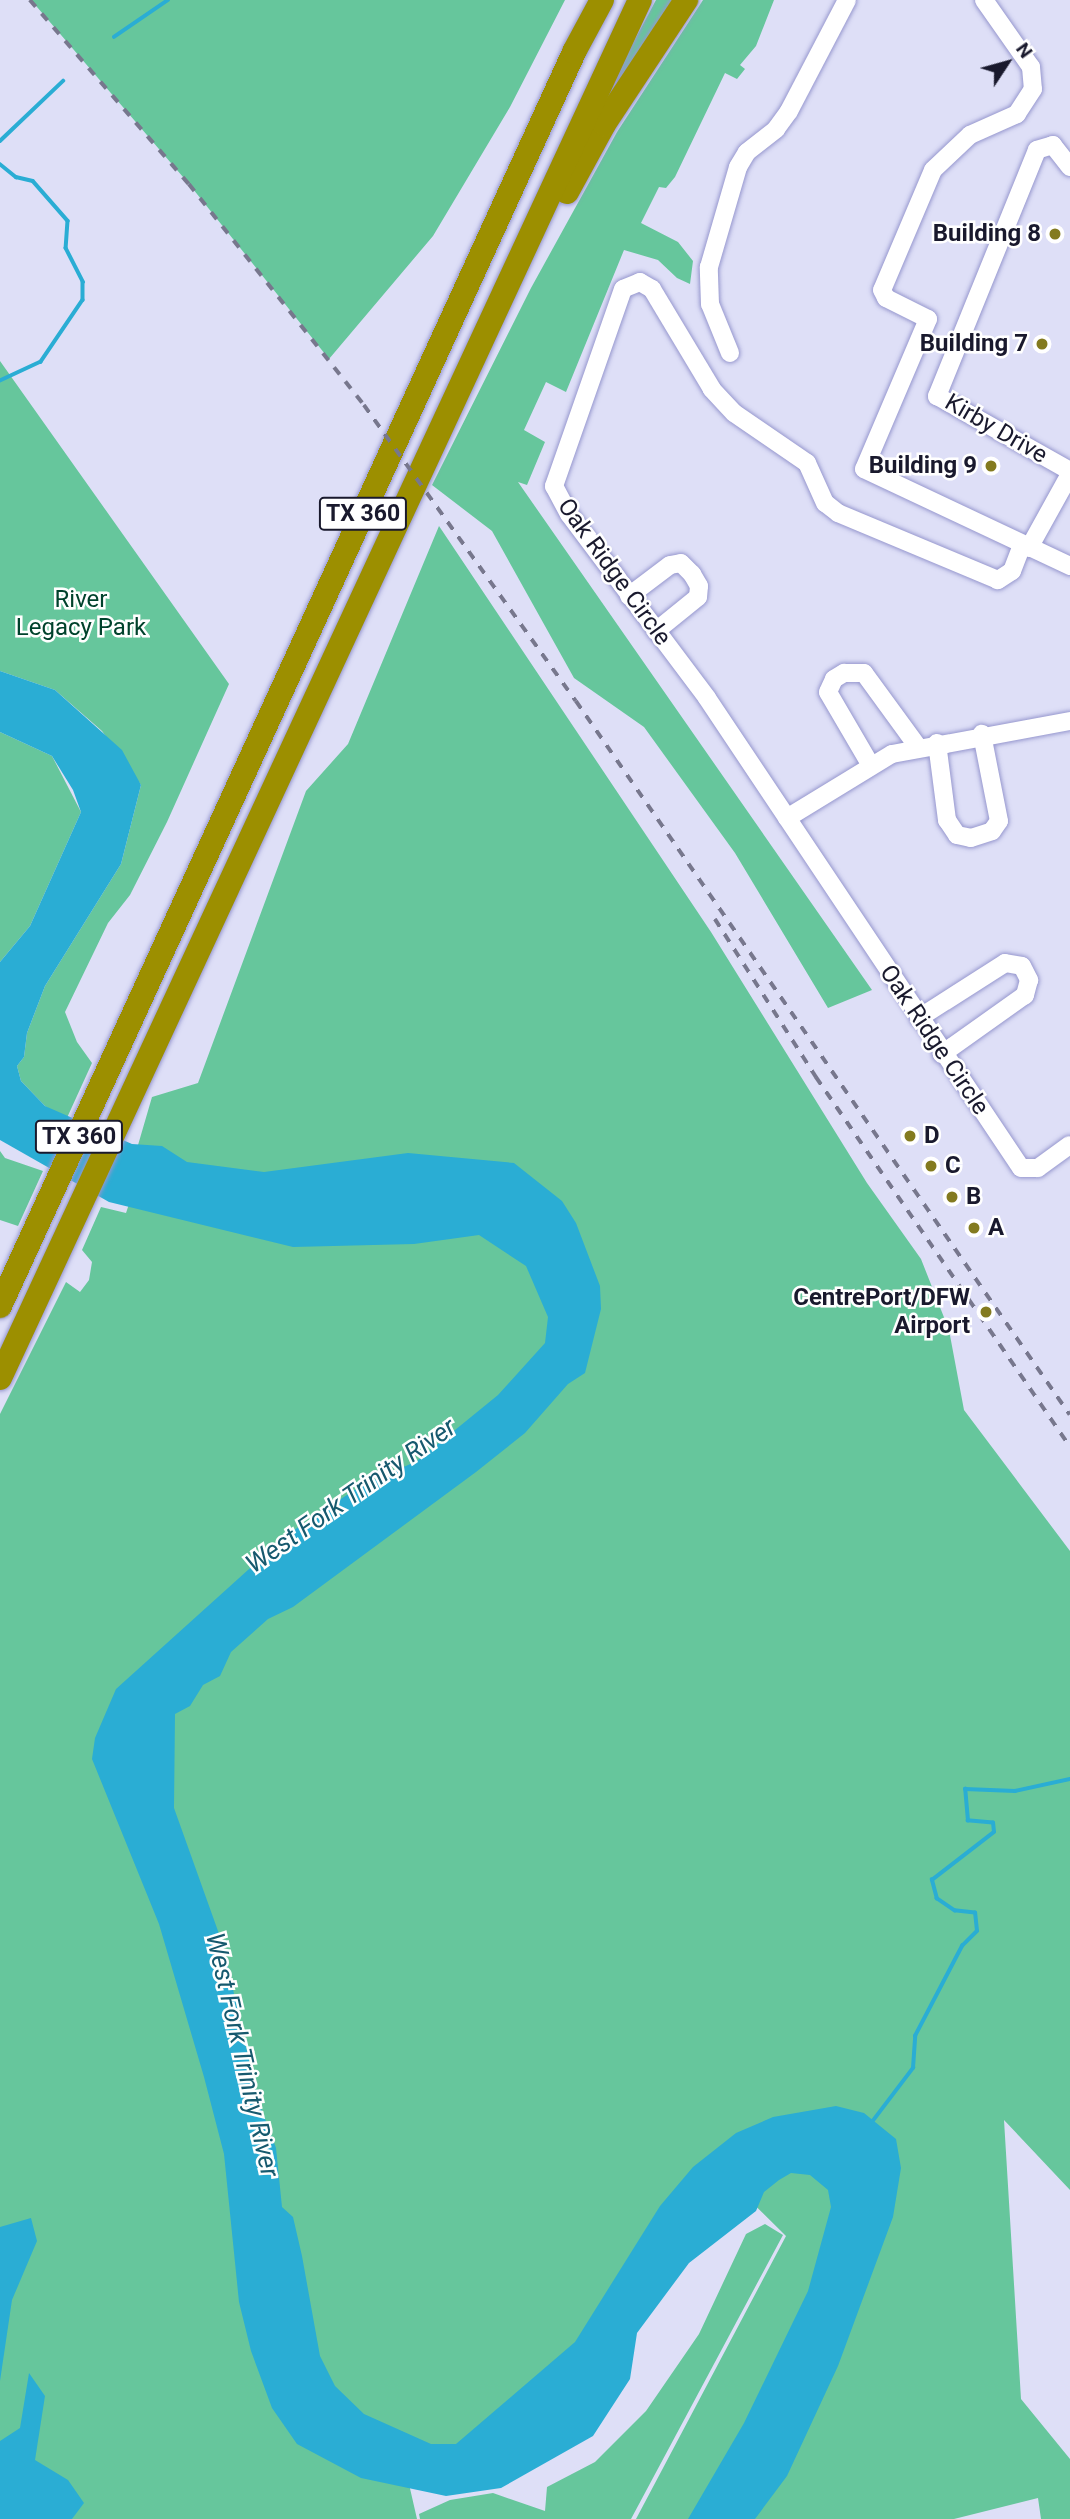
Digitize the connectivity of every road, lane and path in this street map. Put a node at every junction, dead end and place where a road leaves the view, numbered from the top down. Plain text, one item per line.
1 (640, 0) edge
2 (687, 0) edge
3 (847, 0) edge
4 (984, 0) edge
5 (598, 4) edge
6 (1070, 167) edge
7 (514, 270) junction
8 (730, 354) dead end
9 (1070, 472) edge
10 (1025, 547) junction
11 (1070, 566) edge
12 (629, 596) junction
13 (656, 631) junction
14 (1070, 721) edge
15 (982, 734) junction
16 (937, 743) junction
17 (918, 747) junction
18 (870, 764) junction
19 (787, 818) junction
20 (919, 1018) junction
21 (942, 1054) junction
22 (1070, 1145) edge
23 (0, 1306) edge
24 (0, 1378) edge

1 - 7 highway, TX 360
2 - 7 highway
3 - 8 street
4 - 10 street
5 - 23 highway, TX 360
6 - 9 street, Kirby Drive
7 - 24 highway, TX 360
9 - 10 street, Kirby Drive
10 - 11 street
10 - 12 street, Oak Ridge Circle
12 - 13 street, Oak Ridge Circle
12 - 13 street
13 - 19 street, Oak Ridge Circle
14 - 15 street
15 - 16 street
15 - 16 street
16 - 17 street
17 - 18 street
17 - 18 street
18 - 19 street
19 - 20 street, Oak Ridge Circle
20 - 21 street, Oak Ridge Circle
20 - 21 street
21 - 22 street, Oak Ridge Circle

